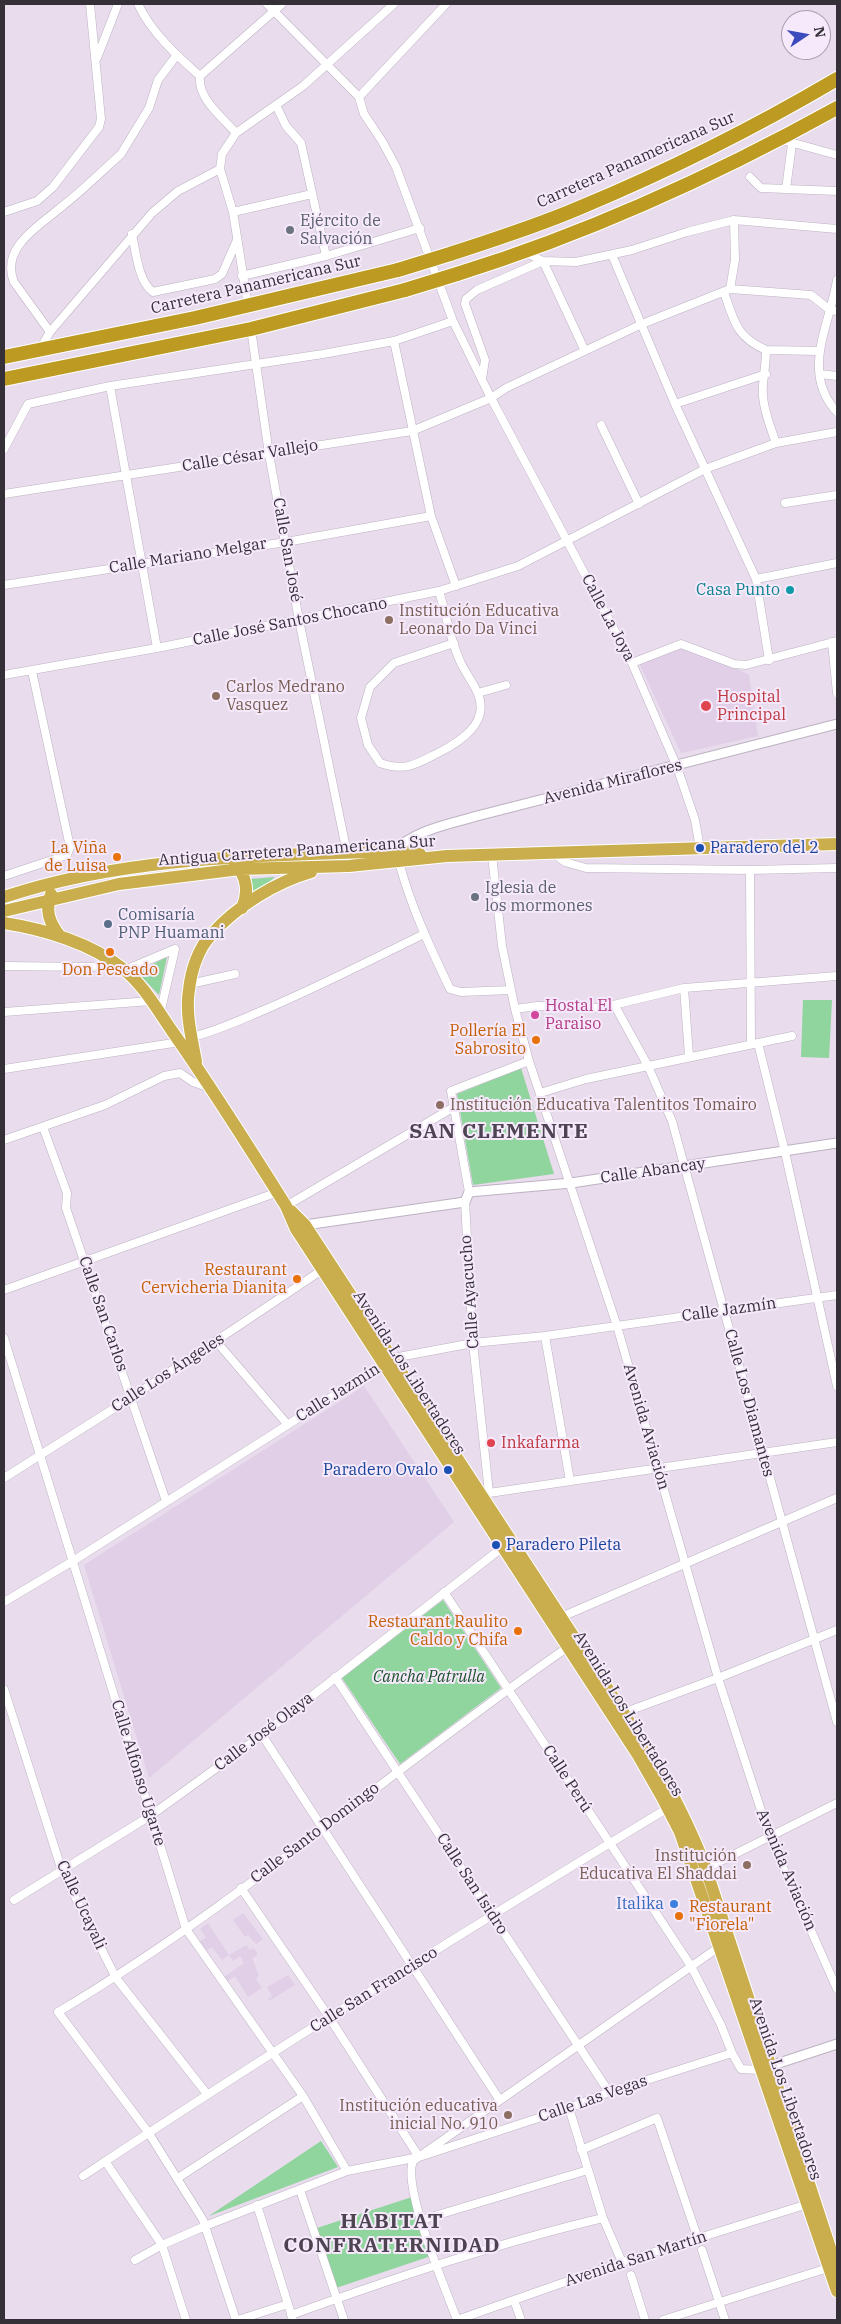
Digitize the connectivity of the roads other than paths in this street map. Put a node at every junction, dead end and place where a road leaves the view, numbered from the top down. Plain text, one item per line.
1 (90, 4) edge
2 (118, 4) edge
3 (138, 4) edge
4 (267, 4) edge
5 (282, 4) edge
6 (394, 4) edge
7 (446, 4) edge
8 (274, 11) junction
9 (176, 56) junction
10 (96, 60) junction
11 (326, 64) junction
12 (200, 76) junction
13 (837, 79) edge
14 (359, 98) junction
15 (276, 105) junction
16 (837, 112) edge
17 (236, 133) junction
18 (778, 139) junction
19 (792, 144) junction
20 (837, 154) edge
21 (220, 169) junction
22 (750, 177) dead end
23 (786, 189) junction
24 (837, 191) edge
25 (312, 194) junction
26 (4, 212) edge
27 (233, 212) junction
28 (734, 220) junction
29 (420, 228) junction
30 (837, 229) edge
31 (132, 234) junction
32 (237, 240) junction
33 (526, 253) junction
34 (612, 254) junction
35 (326, 256) junction
36 (543, 261) junction
37 (242, 276) junction
38 (837, 280) edge
39 (727, 291) junction
40 (248, 306) junction
41 (833, 310) edge
42 (453, 321) junction
43 (642, 324) junction
44 (251, 329) junction
45 (50, 332) junction
46 (394, 341) junction
47 (39, 349) junction
48 (766, 350) junction
49 (585, 351) junction
50 (820, 351) junction
51 (4, 356) edge
52 (257, 363) junction
53 (766, 374) junction
54 (820, 374) junction
55 (837, 376) edge
56 (4, 379) edge
57 (482, 380) junction
58 (110, 386) junction
59 (491, 398) junction
60 (675, 404) junction
61 (837, 412) edge
62 (601, 424) dead end
63 (412, 431) junction
64 (837, 432) edge
65 (776, 443) junction
66 (4, 447) edge
67 (269, 454) junction
68 (705, 469) junction
69 (126, 476) junction
70 (4, 494) edge
71 (837, 495) edge
72 (785, 503) dead end
73 (639, 504) junction
74 (431, 516) junction
75 (568, 541) junction
76 (286, 542) junction
77 (142, 563) junction
78 (837, 563) edge
79 (756, 579) junction
80 (4, 585) edge
81 (456, 586) junction
82 (439, 591) junction
83 (298, 620) junction
84 (835, 641) edge
85 (454, 643) junction
86 (157, 648) junction
87 (770, 660) junction
88 (632, 663) junction
89 (32, 671) junction
90 (4, 675) edge
91 (506, 685) dead end
92 (478, 693) junction
93 (837, 693) edge
94 (837, 724) edge
95 (677, 766) junction
96 (837, 844) edge
97 (700, 848) junction
98 (347, 853) junction
99 (553, 853) junction
100 (492, 855) junction
101 (227, 857) junction
102 (397, 857) junction
103 (327, 867) junction
104 (837, 868) edge
105 (240, 869) junction
106 (750, 870) junction
107 (4, 876) edge
108 (56, 882) junction
109 (4, 897) edge
110 (49, 900) junction
111 (242, 908) junction
112 (4, 911) edge
113 (4, 923) edge
114 (424, 934) junction
115 (58, 935) junction
116 (112, 960) junction
117 (4, 966) edge
118 (125, 970) junction
119 (235, 974) dead end
120 (837, 976) edge
121 (190, 984) junction
122 (750, 984) junction
123 (684, 988) junction
124 (511, 990) junction
125 (151, 1001) junction
126 (615, 1006) junction
127 (515, 1009) junction
128 (4, 1012) edge
129 (160, 1014) junction
130 (792, 1036) dead end
131 (192, 1037) junction
132 (177, 1038) junction
133 (754, 1043) junction
134 (689, 1056) junction
135 (529, 1061) junction
136 (196, 1064) junction
137 (648, 1066) junction
138 (4, 1069) edge
139 (211, 1088) junction
140 (540, 1093) junction
141 (454, 1107) junction
142 (43, 1127) junction
143 (4, 1140) edge
144 (837, 1143) edge
145 (785, 1152) junction
146 (684, 1167) junction
147 (570, 1183) junction
148 (278, 1192) junction
149 (469, 1192) junction
150 (465, 1202) junction
151 (286, 1206) junction
152 (305, 1225) junction
153 (84, 1260) junction
154 (327, 1267) junction
155 (4, 1290) edge
156 (837, 1295) edge
157 (817, 1298) junction
158 (724, 1310) junction
159 (617, 1326) junction
160 (545, 1336) junction
161 (4, 1338) edge
162 (216, 1341) junction
163 (473, 1343) junction
164 (388, 1361) junction
165 (837, 1386) edge
166 (132, 1397) junction
167 (288, 1425) junction
168 (837, 1442) edge
169 (763, 1453) junction
170 (40, 1456) junction
171 (657, 1467) junction
172 (4, 1478) edge
173 (570, 1481) junction
174 (482, 1498) junction
175 (837, 1498) edge
176 (166, 1501) junction
177 (782, 1523) junction
178 (502, 1547) junction
179 (73, 1561) junction
180 (685, 1563) junction
181 (444, 1592) junction
182 (4, 1602) edge
183 (556, 1620) junction
184 (837, 1630) edge
185 (814, 1640) junction
186 (568, 1647) junction
187 (335, 1677) junction
188 (718, 1678) junction
189 (4, 1689) edge
190 (508, 1689) junction
191 (618, 1715) junction
192 (837, 1722) edge
193 (262, 1735) junction
194 (398, 1771) junction
195 (837, 1803) edge
196 (668, 1808) junction
197 (150, 1816) junction
198 (322, 1829) junction
199 (770, 1838) junction
200 (609, 1843) junction
201 (62, 1871) junction
202 (700, 1871) junction
203 (240, 1888) junction
204 (14, 1900) dead end
205 (493, 1916) junction
206 (186, 1928) junction
207 (719, 1947) junction
208 (412, 1966) junction
209 (691, 1966) junction
210 (116, 1978) junction
211 (837, 1989) edge
212 (329, 2017) junction
213 (837, 2044) edge
214 (579, 2045) junction
215 (732, 2053) junction
216 (272, 2054) junction
217 (765, 2068) junction
218 (609, 2092) junction
219 (207, 2094) junction
220 (303, 2096) junction
221 (499, 2099) junction
222 (569, 2108) junction
223 (148, 2132) junction
224 (582, 2150) junction
225 (419, 2157) junction
226 (105, 2161) junction
227 (588, 2170) junction
228 (347, 2171) junction
229 (83, 2176) dead end
230 (178, 2178) junction
231 (300, 2190) junction
232 (810, 2203) junction
233 (258, 2205) junction
234 (603, 2218) junction
235 (421, 2220) junction
236 (205, 2226) junction
237 (698, 2239) junction
238 (162, 2245) junction
239 (702, 2250) dead end
240 (135, 2260) dead end
241 (622, 2262) junction
242 (437, 2265) junction
243 (832, 2268) edge
244 (631, 2275) dead end
245 (837, 2291) edge
246 (337, 2298) junction
247 (514, 2300) junction
248 (719, 2302) junction
249 (288, 2304) junction
250 (292, 2317) edge
251 (186, 2320) edge
252 (237, 2320) edge
253 (344, 2320) edge
254 (457, 2320) edge
255 (521, 2320) edge
256 (646, 2320) edge
257 (663, 2320) edge
258 (725, 2320) edge

1 - 10 street
2 - 10 street
3 - 9 street
4 - 8 street
5 - 8 street
6 - 11 street
7 - 14 street
8 - 11 street
8 - 12 street
9 - 12 street
9 - 45 street
10 - 26 street
11 - 14 street
11 - 15 street
12 - 17 street
13 - 40 highway, Carretera Panamericana Sur, bridge
14 - 29 street, Calle La Joya
15 - 17 street
15 - 25 street
16 - 18 highway
17 - 21 street
18 - 19 street
18 - 33 highway
19 - 20 street
19 - 23 street
21 - 27 street
21 - 31 street
22 - 23 street
23 - 24 street
25 - 27 street
25 - 35 street
27 - 32 street
28 - 30 street
28 - 34 street
28 - 39 street
29 - 35 street
29 - 42 street, Calle La Joya
31 - 32 street
31 - 45 street
32 - 37 street
33 - 36 street
33 - 44 highway, bridge
34 - 36 street
34 - 43 street
35 - 37 street
36 - 49 street
36 - 57 street
37 - 40 street
38 - 41 street
39 - 41 street
39 - 43 street, Calle César Vallejo
39 - 48 street
40 - 47 highway, Carretera Panamericana Sur
41 - 50 street
42 - 46 street
42 - 57 street, Calle La Joya
43 - 49 street, Calle César Vallejo
43 - 60 street
44 - 52 street, Calle San José
44 - 56 highway
45 - 47 street
46 - 52 street
46 - 63 street
47 - 51 highway, Carretera Panamericana Sur
48 - 50 street
48 - 53 street
49 - 59 street, Calle César Vallejo
50 - 54 street
52 - 58 street
52 - 67 street, Calle San José
53 - 60 street
53 - 65 street
54 - 55 street
54 - 61 street
57 - 59 street, Calle La Joya
58 - 66 street
58 - 69 street
59 - 63 street, Calle César Vallejo
59 - 75 street, Calle La Joya
60 - 68 street
62 - 73 street
63 - 67 street, Calle César Vallejo
63 - 74 street
64 - 65 street, Calle José Santos Chocano
65 - 68 street, Calle José Santos Chocano
67 - 69 street, Calle César Vallejo
67 - 76 street, Calle San José
68 - 73 street, Calle José Santos Chocano
68 - 79 street
69 - 70 street, Calle César Vallejo
69 - 77 street
71 - 72 street
73 - 75 street, Calle José Santos Chocano
74 - 76 street, Calle Mariano Melgar
74 - 81 street
75 - 81 street, Calle José Santos Chocano
75 - 88 street, Calle La Joya
76 - 77 street, Calle Mariano Melgar
76 - 83 street, Calle San José
77 - 80 street, Calle Mariano Melgar
77 - 86 street
78 - 79 street
79 - 87 street
81 - 82 street, Calle José Santos Chocano
82 - 83 street, Calle José Santos Chocano
82 - 85 street
83 - 86 street, Calle José Santos Chocano
83 - 98 street, Calle San José
84 - 87 street
84 - 93 street
85 - 92 street
85 - 92 street
86 - 89 street, Calle José Santos Chocano
87 - 88 street
88 - 95 street, Calle La Joya
89 - 90 street, Calle José Santos Chocano
89 - 107 street
91 - 92 street
94 - 95 street, Avenida Miraflores
95 - 97 street, Calle La Joya
95 - 102 street, Avenida Miraflores
96 - 97 highway, Antigua Carretera Panamericana Sur
97 - 99 highway, Antigua Carretera Panamericana Sur
98 - 101 highway, Antigua Carretera Panamericana Sur
98 - 102 highway, Antigua Carretera Panamericana Sur
99 - 100 highway, Antigua Carretera Panamericana Sur
99 - 106 street
100 - 102 highway, Antigua Carretera Panamericana Sur
100 - 124 street, Avenida Aviación
101 - 105 highway
101 - 108 highway, Antigua Carretera Panamericana Sur
102 - 103 highway, Antigua Carretera Panamericana Sur
102 - 114 street
103 - 105 highway, Antigua Carretera Panamericana Sur
103 - 111 highway
104 - 106 street
105 - 110 highway, Antigua Carretera Panamericana Sur
105 - 111 highway
106 - 122 street
108 - 109 highway, Antigua Carretera Panamericana Sur
108 - 110 highway
110 - 112 highway, Antigua Carretera Panamericana Sur
110 - 115 highway
111 - 121 highway
113 - 115 highway, Avenida Los Libertadores
114 - 124 street
114 - 131 street
115 - 116 highway, Avenida Los Libertadores
116 - 117 street
116 - 118 highway, Avenida Los Libertadores
118 - 125 highway, Avenida Los Libertadores
118 - 129 street
119 - 121 street
120 - 122 street
121 - 131 highway
122 - 123 street
122 - 133 street
123 - 126 street
123 - 134 street
124 - 127 street, Avenida Aviación
125 - 128 street
125 - 129 highway, Avenida Los Libertadores
126 - 127 street
126 - 137 street, Calle Los Diamantes
127 - 135 street, Avenida Aviación
129 - 132 highway, Avenida Los Libertadores
130 - 133 street
131 - 132 highway
131 - 136 highway
132 - 136 highway, Avenida Los Libertadores
132 - 138 street
133 - 134 street
133 - 145 street
134 - 137 street
135 - 140 street, Avenida Aviación
135 - 141 street
136 - 139 highway, Avenida Los Libertadores
137 - 140 street
137 - 146 street, Calle Los Diamantes
139 - 142 street
139 - 148 highway, Avenida Los Libertadores
140 - 147 street, Avenida Aviación
141 - 149 street
141 - 151 street
142 - 143 street
142 - 153 street, Calle San Carlos
144 - 145 street, Calle Abancay
145 - 146 street, Calle Abancay
145 - 157 street
146 - 147 street, Calle Abancay
146 - 158 street, Calle Los Diamantes
147 - 149 street, Calle Abancay
147 - 159 street, Avenida Aviación
148 - 151 highway, Avenida Los Libertadores
148 - 153 street
149 - 150 street, Calle Ayacucho
150 - 152 street
150 - 163 street, Calle Ayacucho
151 - 152 highway, Avenida Los Libertadores
151 - 154 highway, Avenida Los Libertadores
152 - 154 highway, Avenida Los Libertadores
153 - 155 street
153 - 166 street, Calle San Carlos
154 - 162 street, Calle Los Ángeles
154 - 164 highway, Avenida Los Libertadores
156 - 157 street, Calle Jazmín
157 - 158 street, Calle Jazmín
157 - 165 street
158 - 159 street, Calle Jazmín
158 - 169 street, Calle Los Diamantes
159 - 160 street, Calle Jazmín
159 - 171 street, Avenida Aviación
160 - 163 street, Calle Jazmín
160 - 173 street
161 - 170 street, Calle Alfonso Ugarte
162 - 166 street, Calle Los Ángeles
162 - 167 street
163 - 164 street, Calle Jazmín
163 - 174 street, Calle Ayacucho
164 - 167 street, Calle Jazmín
164 - 174 highway, Avenida Los Libertadores
166 - 170 street, Calle Los Ángeles
166 - 176 street, Calle San Carlos
167 - 176 street, Calle Jazmín
168 - 169 street
169 - 171 street
169 - 177 street, Calle Los Diamantes
170 - 172 street, Calle Los Ángeles
170 - 179 street, Calle Alfonso Ugarte
171 - 173 street
171 - 180 street, Avenida Aviación
173 - 174 street
174 - 178 highway, Avenida Los Libertadores
174 - 183 highway, Avenida Los Libertadores
175 - 177 street
176 - 179 street, Calle Jazmín
177 - 180 street
177 - 185 street, Calle Los Diamantes
178 - 181 street, Calle José Olaya
178 - 183 highway, Avenida Los Libertadores
179 - 182 street, Calle Jazmín
179 - 197 street, Calle Alfonso Ugarte
180 - 183 street
180 - 188 street, Avenida Aviación
181 - 187 street, Calle José Olaya
181 - 190 street, Calle Perú
183 - 186 highway, Avenida Los Libertadores
183 - 191 highway, Avenida Los Libertadores
184 - 185 street
185 - 188 street
185 - 192 street, Calle Los Diamantes
186 - 190 street, Calle Santo Domingo
186 - 191 highway, Avenida Los Libertadores
187 - 193 street, Calle José Olaya
187 - 194 street, Calle San Isidro
188 - 191 street
188 - 199 street, Avenida Aviación
189 - 201 street, Calle Ucayali
190 - 194 street, Calle Santo Domingo
190 - 200 street, Calle Perú
191 - 196 highway, Avenida Los Libertadores
191 - 202 highway, Avenida Los Libertadores
193 - 197 street, Calle José Olaya
193 - 198 street
194 - 198 street, Calle Santo Domingo
194 - 205 street, Calle San Isidro
195 - 199 street
196 - 200 street, Calle San Francisco
196 - 202 highway, Avenida Los Libertadores
197 - 201 street, Calle José Olaya
197 - 206 street, Calle Alfonso Ugarte
198 - 203 street, Calle Santo Domingo
198 - 208 street
199 - 202 street
199 - 211 street, Avenida Aviación
200 - 205 street, Calle San Francisco
200 - 209 street, Calle Perú
201 - 204 street, Calle José Olaya
201 - 210 street, Calle Ucayali
202 - 207 highway, Avenida Los Libertadores
202 - 217 highway, Avenida Los Libertadores
203 - 206 street, Calle Santo Domingo
203 - 212 street
205 - 208 street, Calle San Francisco
205 - 214 street, Calle San Isidro
206 - 210 street, Calle Santo Domingo
206 - 216 street, Calle Alfonso Ugarte
207 - 209 street
207 - 217 highway, Avenida Los Libertadores
208 - 212 street, Calle San Francisco
208 - 221 street
209 - 214 street
209 - 215 street, Calle Perú
210 - 219 street, Calle Ucayali
210 - 223 street, Calle Santo Domingo
212 - 216 street, Calle San Francisco
212 - 225 street
213 - 217 street
214 - 218 street, Calle San Isidro
214 - 221 street
215 - 217 street
215 - 218 street, Calle Las Vegas
216 - 219 street, Calle San Francisco
216 - 220 street, Calle Alfonso Ugarte
217 - 232 highway, Avenida Los Libertadores
218 - 222 street, Calle Las Vegas
219 - 223 street, Calle San Francisco
220 - 228 street, Calle Alfonso Ugarte
220 - 230 street
221 - 225 street
222 - 224 street
222 - 225 street, Calle Las Vegas
223 - 226 street, Calle San Francisco
223 - 230 street
224 - 227 street
224 - 237 street
225 - 228 street, Calle Las Vegas
225 - 235 street
226 - 229 street, Calle San Francisco
226 - 238 street
227 - 234 street
227 - 235 street
228 - 231 street, Calle Las Vegas
230 - 236 street
231 - 233 street, Calle Las Vegas
231 - 246 street
232 - 237 street, Avenida San Martín
232 - 243 highway, Avenida Los Libertadores
233 - 236 street, Calle Las Vegas
233 - 249 street
234 - 241 street
234 - 242 street
235 - 242 street
236 - 238 street, Calle Las Vegas
236 - 252 street
237 - 241 street, Avenida San Martín
238 - 240 street, Calle Las Vegas
238 - 251 street
239 - 248 street
241 - 247 street, Avenida San Martín
242 - 246 street
242 - 254 street
243 - 245 highway, Avenida Los Libertadores
243 - 248 street
244 - 256 street
246 - 250 street
246 - 253 street
247 - 254 street, Avenida San Martín
247 - 255 street
248 - 257 street
248 - 258 street
249 - 250 street
249 - 252 street

